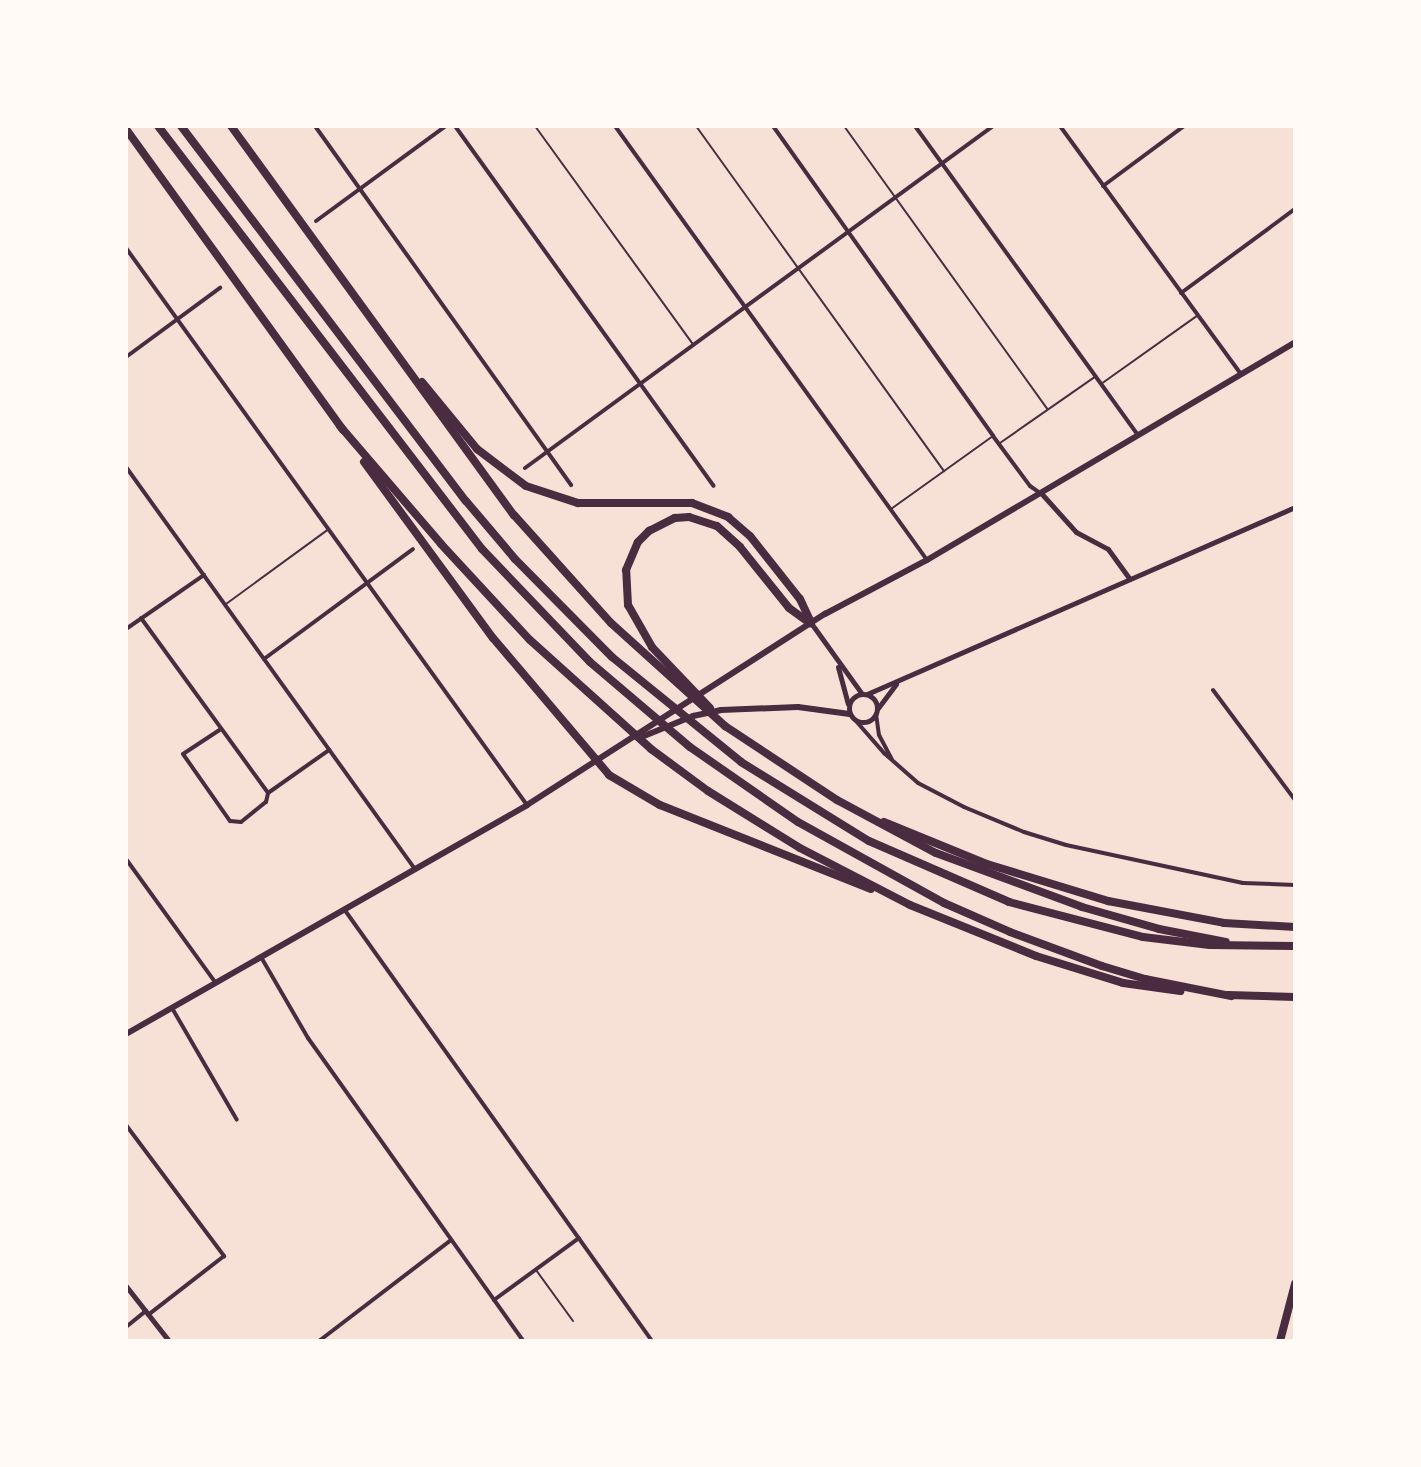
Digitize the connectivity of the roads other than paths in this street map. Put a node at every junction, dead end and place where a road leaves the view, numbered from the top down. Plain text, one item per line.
1 (158, 126) edge
2 (181, 126) edge
3 (231, 126) edge
4 (315, 126) edge
5 (446, 126) edge
6 (455, 126) edge
7 (535, 126) edge
8 (615, 126) edge
9 (696, 126) edge
10 (772, 126) edge
11 (844, 126) edge
12 (915, 126) edge
13 (993, 126) edge
14 (1060, 126) edge
15 (1184, 126) edge
16 (126, 129) edge
17 (941, 163) junction
18 (1102, 186) junction
19 (359, 188) junction
20 (894, 196) junction
21 (1295, 209) edge
22 (316, 221) dead end
23 (847, 230) junction
24 (126, 248) edge
25 (795, 267) junction
26 (220, 288) dead end
27 (1181, 292) junction
28 (744, 304) junction
29 (1198, 315) junction
30 (177, 320) junction
31 (380, 331) junction
32 (1295, 342) edge
33 (692, 343) junction
34 (126, 357) edge
35 (1241, 374) junction
36 (1096, 376) junction
37 (640, 384) junction
38 (1101, 384) junction
39 (1047, 409) junction
40 (340, 426) junction
41 (1138, 435) junction
42 (993, 436) junction
43 (1000, 443) junction
44 (546, 452) junction
45 (126, 467) edge
46 (525, 468) dead end
47 (944, 471) junction
48 (571, 485) dead end
49 (714, 486) dead end
50 (1041, 494) junction
51 (1295, 507) edge
52 (890, 509) junction
53 (329, 529) junction
54 (413, 549) dead end
55 (927, 560) junction
56 (204, 574) junction
57 (1130, 579) junction
58 (367, 583) junction
59 (226, 603) junction
60 (141, 618) junction
61 (811, 623) junction
62 (126, 628) edge
63 (264, 659) junction
64 (837, 662) junction
65 (899, 681) junction
66 (1213, 690) dead end
67 (864, 694) junction
68 (849, 705) junction
69 (876, 711) junction
70 (850, 714) junction
71 (856, 721) junction
72 (221, 729) junction
73 (627, 743) junction
74 (329, 750) junction
75 (893, 760) junction
76 (596, 762) junction
77 (776, 763) junction
78 (268, 793) junction
79 (837, 800) junction
80 (1295, 800) edge
81 (527, 805) junction
82 (126, 859) edge
83 (414, 868) junction
84 (1295, 885) edge
85 (910, 905) junction
86 (343, 908) junction
87 (1295, 927) edge
88 (1295, 946) edge
89 (1257, 947) junction
90 (261, 957) junction
91 (215, 982) junction
92 (1231, 996) junction
93 (1295, 997) edge
94 (171, 1007) junction
95 (126, 1034) edge
96 (237, 1120) dead end
97 (126, 1125) edge
98 (579, 1238) junction
99 (451, 1240) junction
100 (536, 1269) junction
101 (1295, 1284) edge
102 (126, 1286) edge
103 (494, 1300) junction
104 (147, 1313) junction
105 (573, 1321) dead end
106 (126, 1328) edge
107 (169, 1341) edge
108 (319, 1341) edge
109 (524, 1341) edge
110 (652, 1341) edge
111 (1280, 1341) edge

1 - 92 highway
2 - 89 highway
3 - 31 highway
4 - 19 street
5 - 19 street
6 - 37 street
7 - 33 lane
8 - 28 street
9 - 25 lane
10 - 23 street
11 - 20 lane
12 - 17 street
13 - 17 street
14 - 18 street
15 - 18 street
16 - 40 highway
17 - 20 street
17 - 36 street
18 - 27 street
19 - 22 street
19 - 44 street
20 - 23 street
20 - 39 lane
21 - 27 street
23 - 25 street
23 - 42 street
24 - 30 street
25 - 28 street
25 - 47 lane
26 - 30 street
27 - 29 street
28 - 33 street
28 - 52 street
29 - 35 street
29 - 38 lane
30 - 34 street
30 - 53 street
31 - 61 highway
31 - 77 highway
32 - 35 main road
33 - 37 street
35 - 41 main road
36 - 38 street
36 - 39 lane
37 - 44 street
37 - 49 street
38 - 41 street
39 - 43 lane
40 - 76 highway
40 - 85 highway
41 - 50 main road
42 - 43 street
42 - 47 lane
43 - 50 street
44 - 46 street
44 - 48 street
45 - 56 street
47 - 52 lane
50 - 55 main road
50 - 57 street
51 - 57 street
52 - 55 street
53 - 58 street
53 - 59 lane
54 - 58 street
55 - 61 main road
56 - 59 street
56 - 60 street
57 - 65 street
58 - 63 street
58 - 81 street
59 - 63 street
60 - 62 street
60 - 72 street
61 - 64 street
61 - 73 main road
61 - 77 highway
63 - 74 street
64 - 67 street
64 - 68 street
65 - 67 street
65 - 69 street
66 - 80 street
67 - 68 street
67 - 69 street
68 - 70 street
69 - 71 street
69 - 75 street
70 - 71 street
70 - 73 main road
71 - 75 street
72 - 78 street
72 - 78 street
73 - 76 main road
74 - 78 street
74 - 83 street
75 - 84 street
76 - 81 main road
76 - 85 highway
77 - 79 highway
79 - 87 highway
79 - 89 highway
81 - 83 main road
82 - 91 street
83 - 86 main road
85 - 92 highway
86 - 90 main road
86 - 98 street
88 - 89 highway
90 - 91 main road
90 - 99 street
91 - 94 main road
92 - 93 highway
94 - 95 main road
94 - 96 street
97 - 104 street
98 - 100 street
98 - 110 street
99 - 103 street
99 - 108 street
100 - 103 street
100 - 105 lane
101 - 111 highway
102 - 104 street
103 - 109 street
104 - 106 street
104 - 107 street

